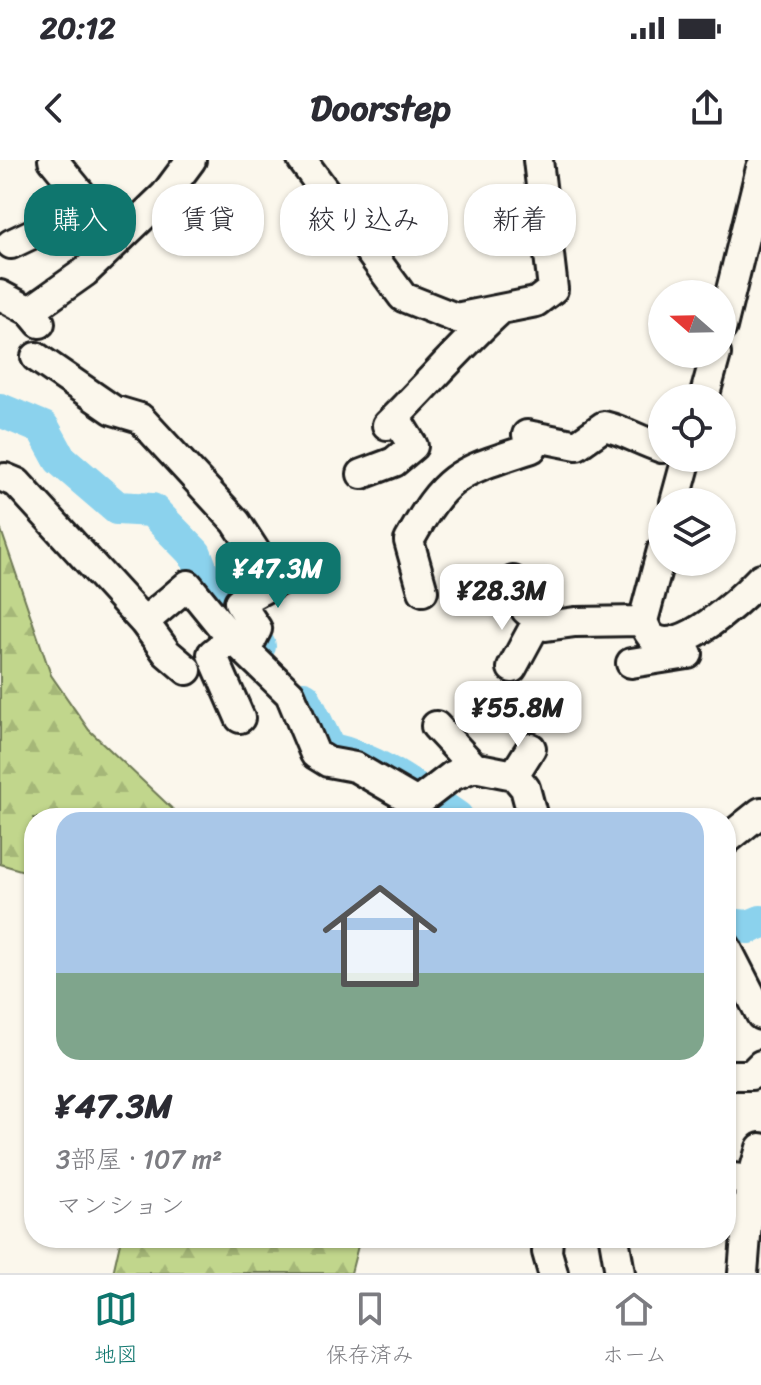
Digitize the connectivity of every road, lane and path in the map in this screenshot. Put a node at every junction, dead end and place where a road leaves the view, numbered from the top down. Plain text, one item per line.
1 (53, 160) edge
2 (191, 160) edge
3 (302, 160) edge
4 (538, 160) edge
5 (761, 168) edge
6 (11, 244) dead end
7 (734, 280) edge
8 (0, 295) edge
9 (500, 309) junction
10 (36, 357) dead end
11 (648, 443) edge
12 (362, 474) dead end
13 (5, 478) dead end
14 (316, 560) dead end
15 (655, 576) edge
16 (761, 578) edge
17 (513, 581) dead end
18 (275, 582) junction
19 (423, 591) dead end
20 (727, 608) junction
21 (538, 620) junction
22 (643, 621) junction
23 (144, 622) junction
24 (239, 644) junction
25 (631, 663) dead end
26 (512, 668) dead end
27 (187, 670) dead end
28 (240, 718) dead end
29 (436, 726) dead end
30 (531, 748) dead end
31 (474, 767) junction
32 (514, 775) junction
33 (530, 808) edge
34 (761, 812) edge
35 (736, 832) edge
36 (736, 966) edge
37 (761, 1015) edge
38 (761, 1065) edge
39 (736, 1075) edge
40 (761, 1148) edge
41 (739, 1180) edge
42 (547, 1248) edge
43 (616, 1248) edge
44 (553, 1273) edge
45 (620, 1273) edge
46 (743, 1273) edge

1 - 6 street
2 - 8 street
3 - 9 street
4 - 9 street
5 - 7 street
9 - 12 street
10 - 18 street
11 - 19 street
13 - 23 street
14 - 18 street
15 - 22 street
16 - 20 street
17 - 21 street
18 - 24 street
20 - 22 street
20 - 25 street
21 - 22 street
21 - 26 street
23 - 24 street
23 - 27 street
24 - 28 street
24 - 31 street
29 - 31 street
30 - 32 street
31 - 32 street
32 - 33 street
34 - 35 street
36 - 37 street
38 - 39 street
40 - 41 street
41 - 46 street
42 - 44 street
43 - 45 street

